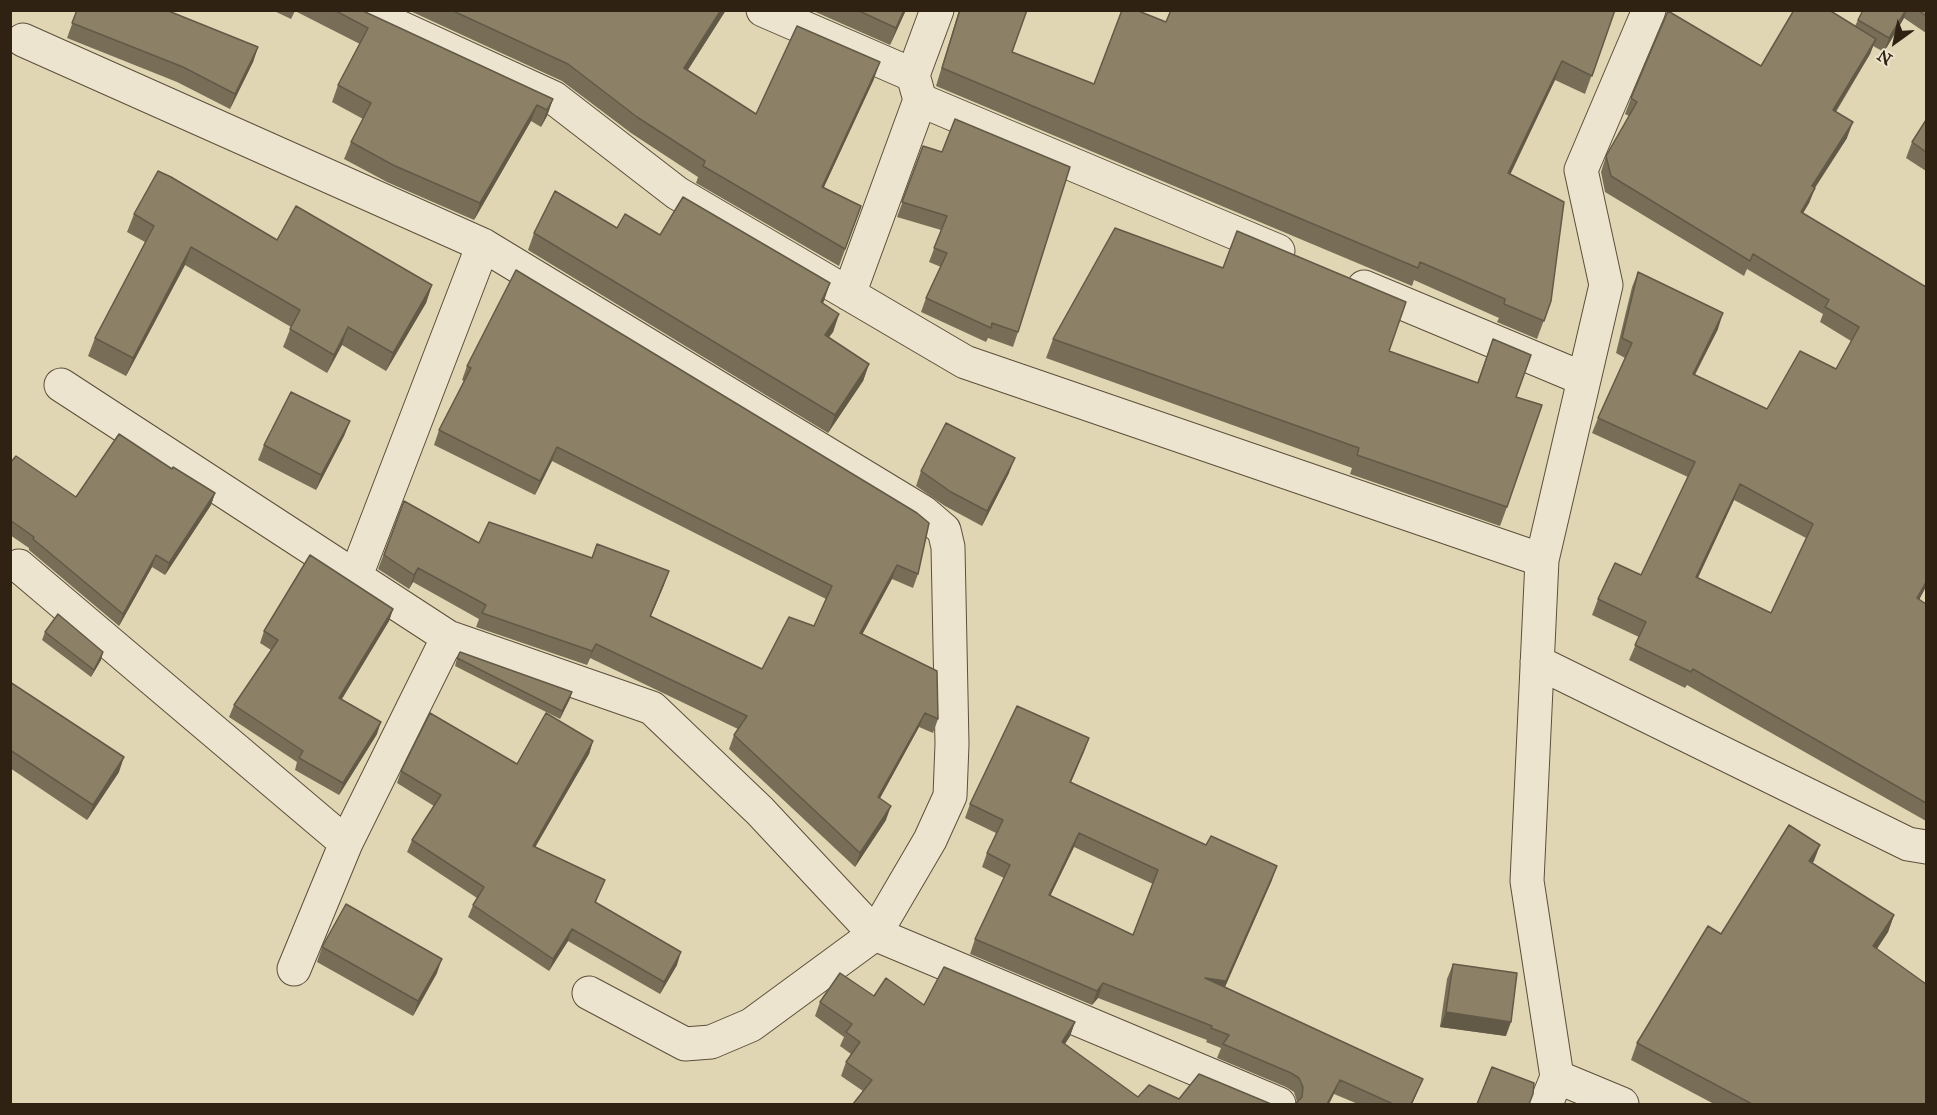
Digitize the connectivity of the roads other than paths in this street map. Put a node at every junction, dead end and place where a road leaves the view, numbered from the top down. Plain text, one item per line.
1 (362, 10) edge
2 (763, 10) edge
3 (937, 10) edge
4 (1649, 10) edge
5 (23, 40) dead end
6 (916, 88) junction
7 (483, 245) junction
8 (1301, 260) edge
9 (1334, 274) edge
10 (849, 294) junction
11 (1584, 379) junction
12 (61, 385) dead end
13 (1542, 560) junction
14 (19, 566) dead end
15 (355, 578) junction
16 (448, 637) junction
17 (1537, 662) junction
18 (346, 843) junction
19 (1926, 847) edge
20 (875, 934) junction
21 (294, 969) dead end
22 (590, 993) dead end
23 (1552, 1091) edge
24 (1280, 1104) edge
25 (1622, 1104) edge

1 - 10 street
2 - 6 street
3 - 6 street
4 - 11 street
5 - 7 street
6 - 8 street
6 - 10 street
7 - 15 street
7 - 20 street
9 - 11 street
10 - 13 street
11 - 13 street
12 - 15 street
13 - 17 street
14 - 18 street
15 - 16 street
16 - 18 street
16 - 20 street
17 - 19 street
17 - 23 street
18 - 21 street
20 - 22 street
20 - 24 street
23 - 25 street

